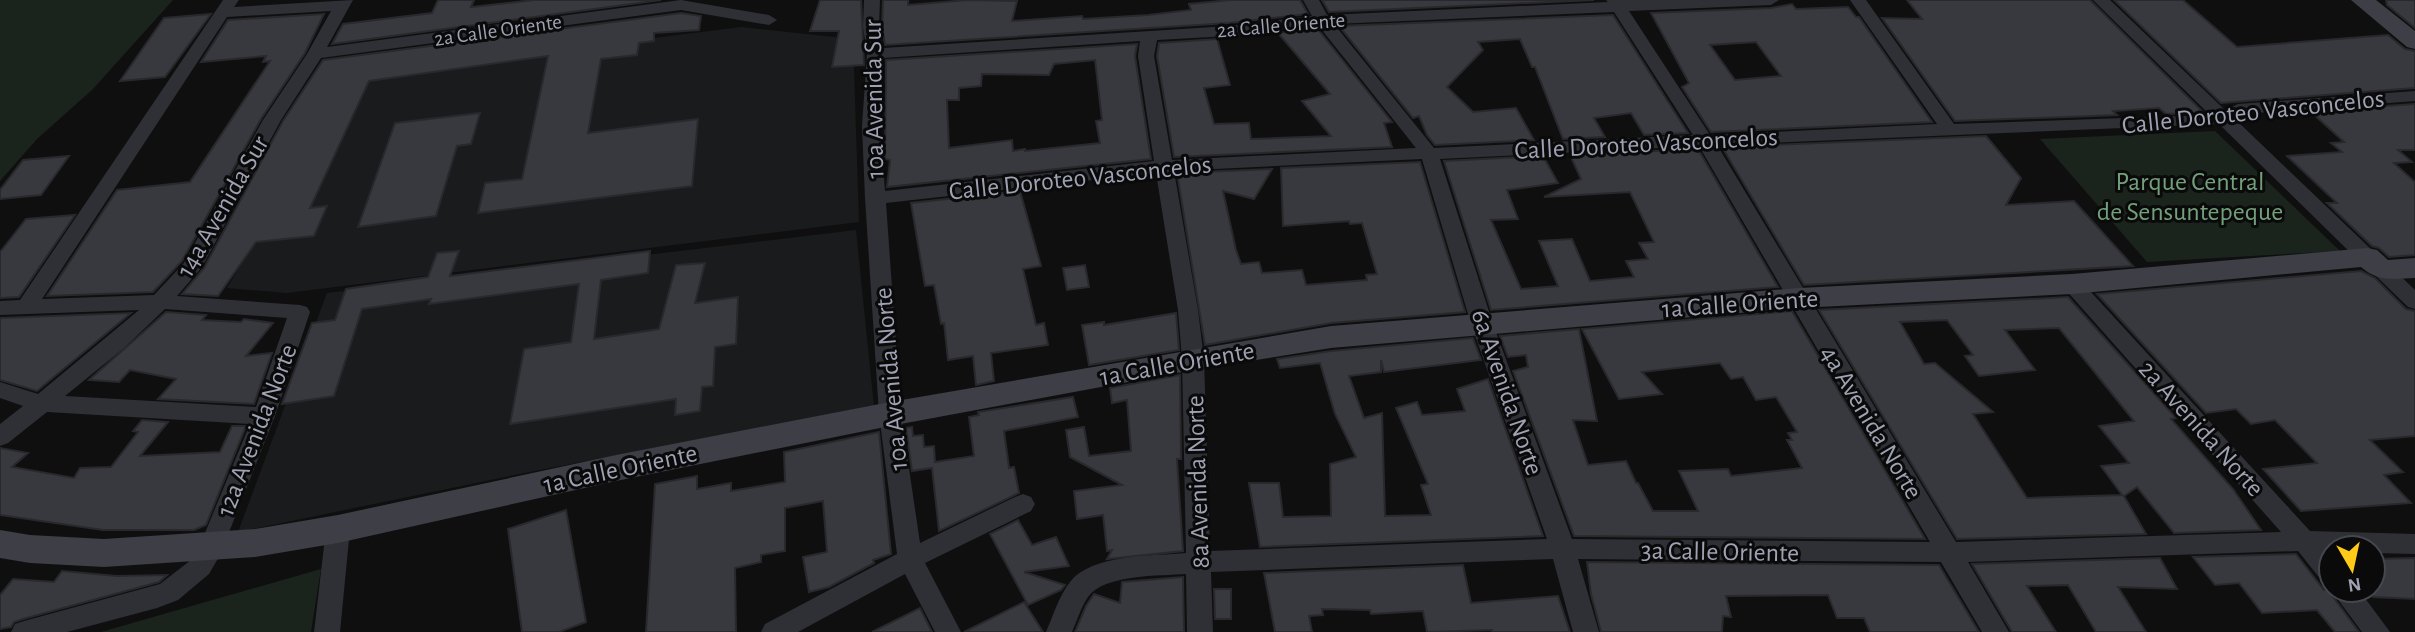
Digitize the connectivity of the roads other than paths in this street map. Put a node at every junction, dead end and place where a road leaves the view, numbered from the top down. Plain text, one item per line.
1 (872, 0) edge
2 (1311, 0) edge
3 (1771, 0) edge
4 (1858, 0) edge
5 (2101, 0) edge
6 (2362, 0) edge
7 (344, 2) edge
8 (1616, 3) edge
9 (227, 7) edge
10 (596, 8) edge
11 (769, 20) dead end
12 (1322, 20) junction
13 (1149, 35) junction
14 (2415, 42) edge
15 (315, 54) junction
16 (875, 54) junction
17 (2415, 96) edge
18 (2224, 118) junction
19 (1949, 129) junction
20 (1705, 140) junction
21 (1429, 153) junction
22 (1165, 166) junction
23 (875, 198) junction
24 (2374, 263) junction
25 (2415, 268) edge
26 (2072, 284) junction
27 (1800, 298) junction
28 (160, 302) junction
29 (2415, 302) edge
30 (26, 307) junction
31 (0, 309) edge
32 (1482, 324) junction
33 (1193, 359) junction
34 (0, 390) edge
35 (42, 403) junction
36 (890, 414) junction
37 (264, 416) junction
38 (0, 437) edge
39 (1023, 505) dead end
40 (338, 529) junction
41 (2304, 541) junction
42 (0, 544) edge
43 (2415, 544) edge
44 (211, 548) junction
45 (1563, 549) junction
46 (1951, 552) junction
47 (2317, 557) edge
48 (910, 559) junction
49 (1200, 562) junction
50 (2355, 604) edge
51 (29, 631) edge
52 (327, 632) edge
53 (774, 632) edge
54 (948, 632) edge
55 (1059, 632) edge
56 (1200, 632) edge
57 (1586, 632) edge
58 (1996, 632) edge
59 (2377, 632) edge

1 - 16 street, 10a Avenida Sur
2 - 12 street
3 - 8 street, 2a Calle Oriente
4 - 19 street
5 - 18 street
6 - 14 street
7 - 9 street
7 - 15 street, 14a Avenida Sur
8 - 12 street, 2a Calle Oriente
8 - 20 street, 4a Avenida Norte
9 - 30 street
10 - 11 street, 2a Calle Oriente
10 - 15 street, 2a Calle Oriente
12 - 13 street, 2a Calle Oriente
12 - 21 street
13 - 16 street, 2a Calle Oriente
13 - 22 street, 8a Avenida Norte
15 - 28 street, 14a Avenida Sur
16 - 23 street, 10a Avenida Sur
17 - 18 street, Calle Doroteo Vasconcelos
18 - 19 street, Calle Doroteo Vasconcelos
18 - 24 street
19 - 20 street, Calle Doroteo Vasconcelos
20 - 21 street, Calle Doroteo Vasconcelos
20 - 27 street, 4a Avenida Norte
21 - 22 street, Calle Doroteo Vasconcelos
21 - 32 street, 6a Avenida Norte
22 - 23 street, Calle Doroteo Vasconcelos
22 - 33 street, 8a Avenida Norte
23 - 36 street, 10a Avenida Norte
24 - 25 street, 1a Calle Oriente
24 - 26 street, 1a Calle Oriente
24 - 29 street
26 - 27 street, 1a Calle Oriente
26 - 41 street, 2a Avenida Norte
27 - 32 street, 1a Calle Oriente
27 - 46 street, 4a Avenida Norte
28 - 30 street
28 - 35 street, 14a Avenida Sur
28 - 37 street, 12a Avenida Norte
30 - 31 street
32 - 33 street, 1a Calle Oriente
32 - 45 street, 6a Avenida Norte
33 - 36 street, 1a Calle Oriente
33 - 49 street, 8a Avenida Norte
34 - 35 street
35 - 37 street
35 - 38 street, 14a Avenida Sur
36 - 40 street, 1a Calle Oriente
36 - 48 street, 10a Avenida Norte
37 - 44 street, 12a Avenida Norte
39 - 48 street
40 - 44 street, 1a Calle Oriente
40 - 52 street
41 - 43 street, 3a Calle Oriente
41 - 46 street, 3a Calle Oriente
41 - 47 street, 2a Avenida Norte
42 - 44 street, 1a Calle Oriente
44 - 51 street, 12a Avenida Norte
45 - 46 street, 3a Calle Oriente
45 - 49 street, 3a Calle Oriente
45 - 57 street, 6a Avenida Norte
46 - 58 street, 4a Avenida Norte
48 - 53 street
48 - 54 street, 10a Avenida Norte
49 - 55 street, 3a Calle Oriente
49 - 56 street, 8a Avenida Norte
50 - 59 street

